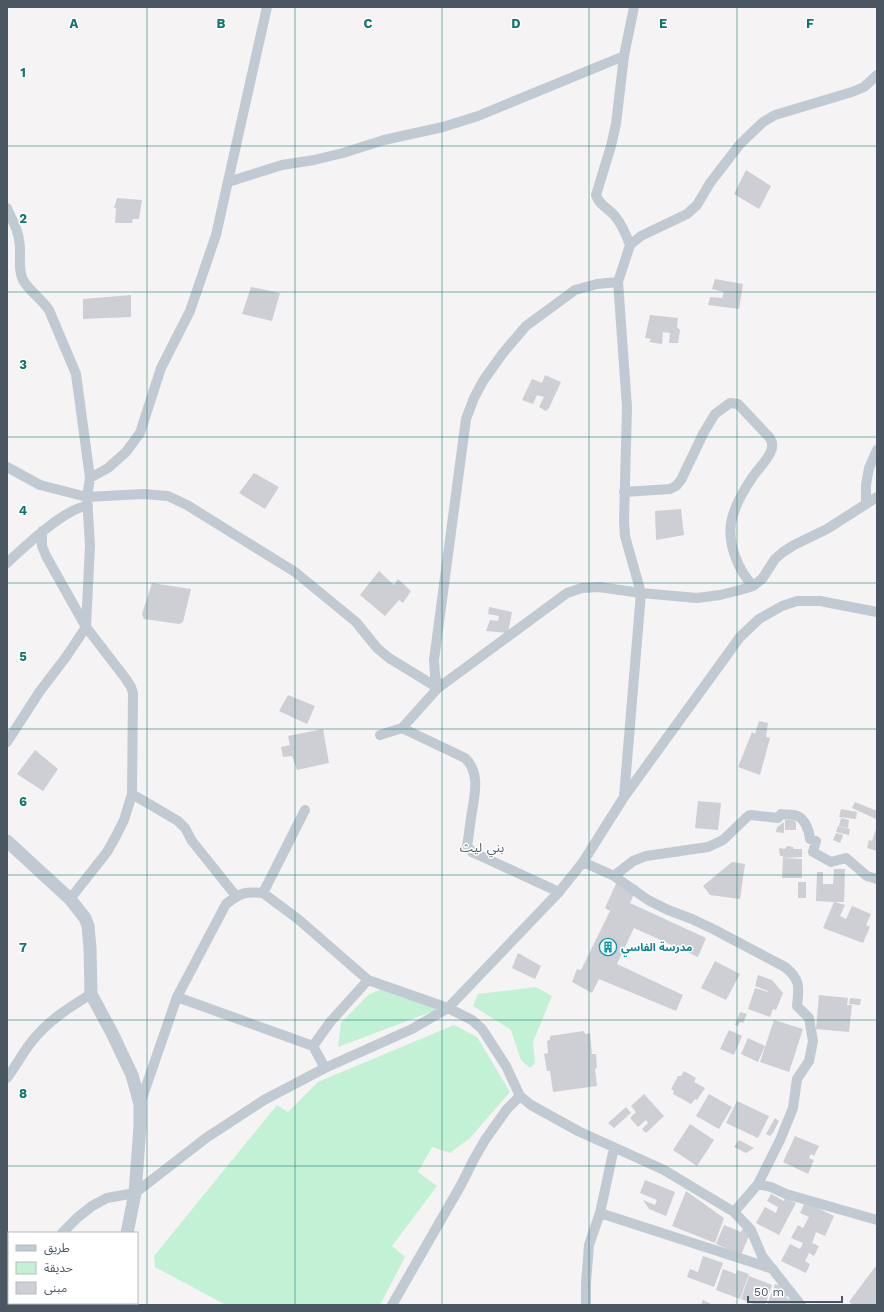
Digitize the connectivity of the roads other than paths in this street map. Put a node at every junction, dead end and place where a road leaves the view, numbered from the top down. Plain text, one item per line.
1 (267, 7) edge
2 (634, 7) edge
3 (624, 56) junction
4 (877, 75) edge
5 (228, 182) junction
6 (7, 208) edge
7 (630, 244) junction
8 (618, 282) junction
9 (877, 450) edge
10 (7, 467) edge
11 (90, 478) junction
12 (624, 492) junction
13 (877, 497) edge
14 (88, 501) junction
15 (866, 504) junction
16 (42, 531) junction
17 (7, 563) edge
18 (752, 586) junction
19 (641, 593) junction
20 (877, 612) edge
21 (86, 627) junction
22 (438, 688) junction
23 (402, 728) junction
24 (380, 735) dead end
25 (7, 742) edge
26 (132, 794) junction
27 (624, 797) junction
28 (305, 810) dead end
29 (7, 841) edge
30 (583, 862) junction
31 (614, 876) junction
32 (877, 880) edge
33 (559, 892) junction
34 (263, 893) junction
35 (236, 896) junction
36 (70, 899) junction
37 (368, 980) junction
38 (91, 994) junction
39 (177, 997) junction
40 (448, 1008) junction
41 (313, 1046) junction
42 (325, 1068) junction
43 (7, 1078) edge
44 (520, 1096) junction
45 (140, 1104) junction
46 (614, 1148) junction
47 (758, 1184) junction
48 (135, 1193) junction
49 (734, 1212) junction
50 (600, 1213) junction
51 (877, 1220) edge
52 (63, 1232) edge
53 (127, 1232) edge
54 (773, 1270) junction
55 (392, 1305) edge
56 (586, 1305) edge
57 (801, 1305) edge

1 - 5 street
2 - 3 street
3 - 5 street
3 - 7 street
4 - 7 street
5 - 11 street
6 - 11 street
7 - 8 street
8 - 12 street
8 - 22 street
9 - 15 street
10 - 14 street
11 - 14 street
12 - 18 street
12 - 19 street
13 - 15 street
14 - 16 street
14 - 21 street
14 - 22 street
15 - 18 street
16 - 17 street
16 - 21 street
18 - 19 street
19 - 22 street
19 - 27 street
20 - 27 street
21 - 25 street
21 - 26 street
22 - 23 street
23 - 24 street
23 - 33 street
26 - 35 street
26 - 36 street
27 - 30 street
28 - 34 street
29 - 36 street
30 - 31 street
30 - 33 street
31 - 32 street
31 - 47 street
33 - 40 street
34 - 35 street
34 - 37 street
35 - 39 street
36 - 38 street
37 - 40 street
37 - 41 street
38 - 43 street
38 - 45 street
39 - 41 street
39 - 45 street
40 - 42 street
40 - 44 street
41 - 42 street
42 - 48 street
44 - 46 street
44 - 55 street
45 - 48 street
46 - 49 street
46 - 50 street
47 - 49 street
47 - 51 street
48 - 52 street
48 - 53 street
49 - 54 street
50 - 54 street
50 - 56 street
54 - 57 street

